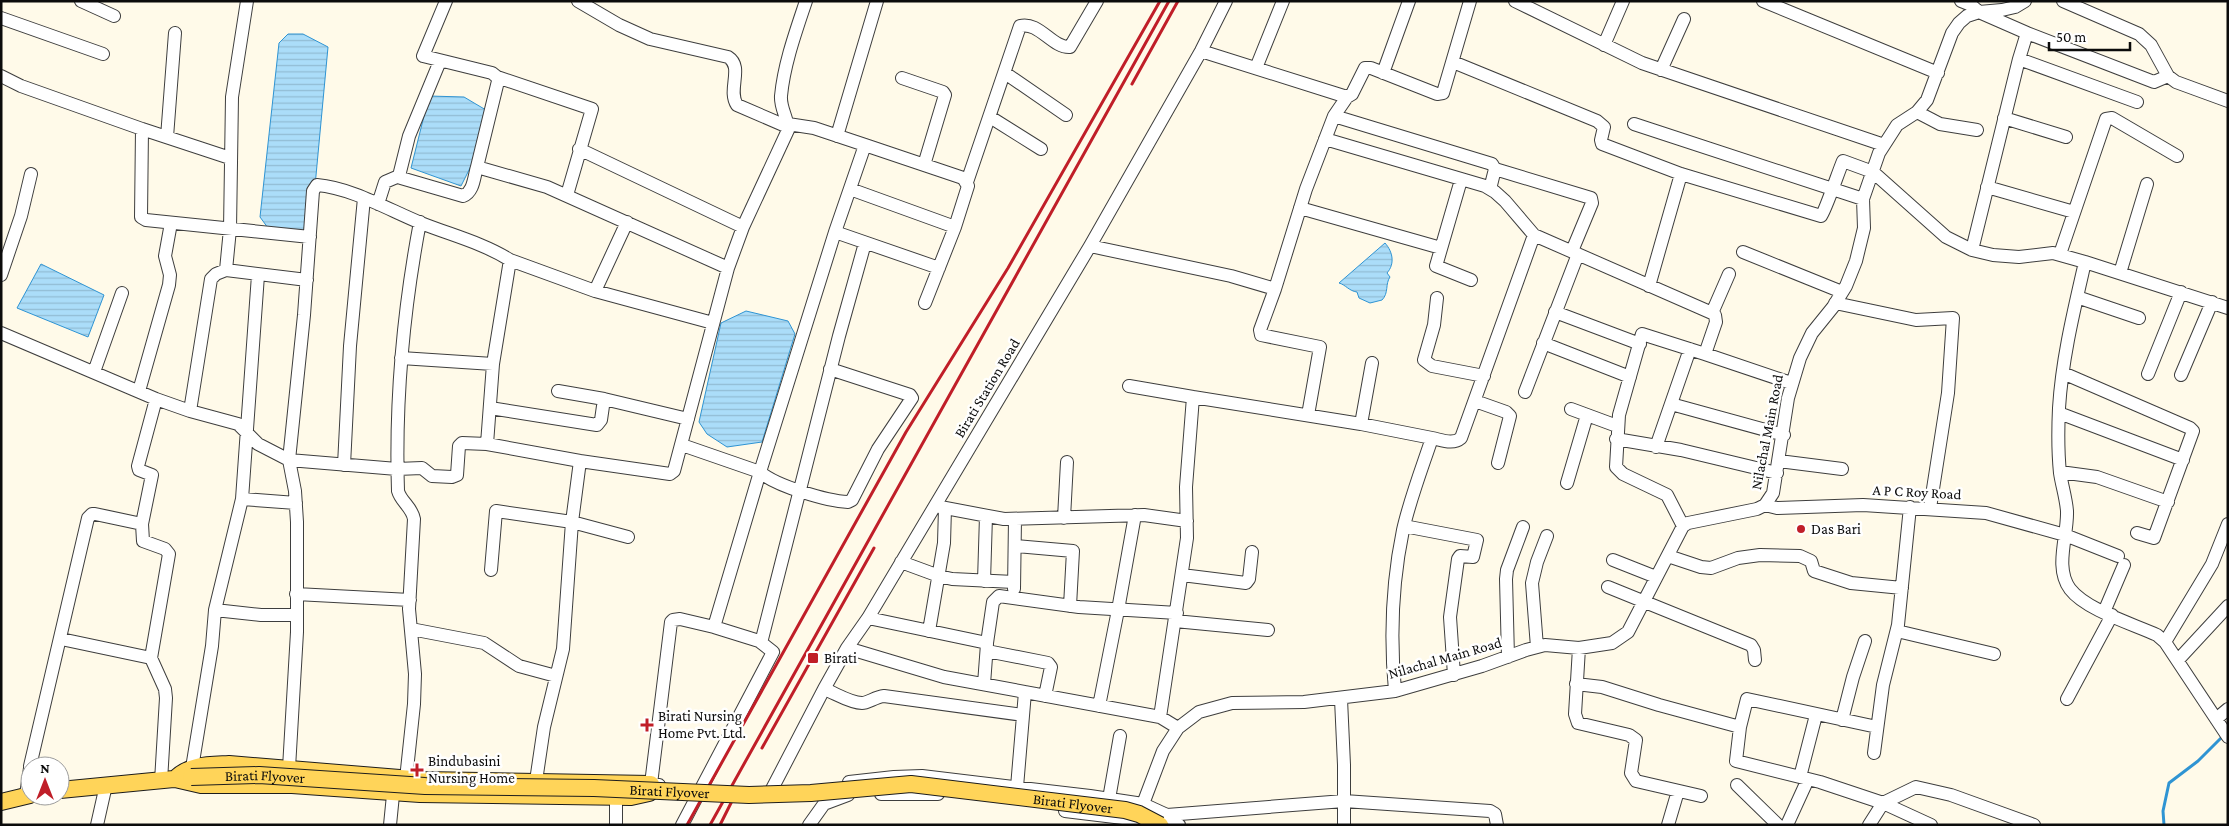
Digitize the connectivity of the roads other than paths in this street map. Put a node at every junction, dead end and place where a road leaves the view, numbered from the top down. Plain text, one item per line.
1 (81, 1) edge
2 (247, 1) edge
3 (446, 1) edge
4 (578, 1) edge
5 (806, 1) edge
6 (877, 1) edge
7 (1097, 1) edge
8 (1226, 1) edge
9 (1283, 1) edge
10 (1409, 1) edge
11 (1470, 1) edge
12 (1515, 1) edge
13 (1623, 1) edge
14 (1763, 1) edge
15 (2026, 1) edge
16 (2063, 1) edge
17 (1971, 5) edge
18 (114, 16) dead end
19 (1, 18) edge
20 (1684, 19) dead end
21 (175, 33) dead end
22 (2027, 33) junction
23 (1604, 46) junction
24 (1201, 51) junction
25 (103, 54) dead end
26 (2019, 59) junction
27 (440, 61) junction
28 (1453, 62) junction
29 (1256, 68) junction
30 (1662, 70) junction
31 (1005, 73) junction
32 (1383, 73) junction
33 (1938, 74) junction
34 (1, 76) edge
35 (497, 76) junction
36 (2168, 76) junction
37 (902, 78) dead end
38 (1347, 97) junction
39 (2228, 101) edge
40 (2137, 102) dead end
41 (1917, 112) junction
42 (1066, 115) dead end
43 (1334, 116) junction
44 (990, 117) junction
45 (2004, 118) junction
46 (1634, 124) dead end
47 (788, 125) junction
48 (142, 129) junction
49 (1977, 130) dead end
50 (837, 136) junction
51 (167, 137) junction
52 (2066, 137) dead end
53 (1325, 139) junction
54 (865, 145) junction
55 (1884, 145) junction
56 (579, 149) junction
57 (1041, 149) dead end
58 (2177, 156) dead end
59 (230, 158) junction
60 (924, 165) junction
61 (477, 167) junction
62 (1494, 169) junction
63 (1873, 172) junction
64 (32, 174) dead end
65 (1681, 174) junction
66 (399, 176) junction
67 (1461, 180) junction
68 (967, 182) junction
69 (2147, 184) dead end
70 (1987, 187) junction
71 (1831, 188) junction
72 (1490, 189) junction
73 (850, 190) junction
74 (566, 195) junction
75 (364, 198) junction
76 (1863, 199) junction
77 (378, 204) junction
78 (1300, 208) junction
79 (2074, 212) junction
80 (420, 222) junction
81 (627, 222) junction
82 (171, 223) junction
83 (743, 227) junction
84 (955, 227) junction
85 (230, 229) junction
86 (835, 232) junction
87 (1534, 235) junction
88 (310, 237) junction
89 (865, 243) junction
90 (1090, 246) junction
91 (1441, 248) junction
92 (1972, 250) junction
93 (1575, 252) junction
94 (1743, 252) dead end
95 (2060, 254) junction
96 (510, 260) junction
97 (2085, 262) junction
98 (728, 268) junction
99 (939, 268) junction
100 (226, 270) junction
101 (2120, 273) junction
102 (1729, 274) dead end
103 (1, 275) edge
104 (258, 275) junction
105 (307, 280) junction
106 (1471, 280) dead end
107 (1649, 286) junction
108 (1275, 289) junction
109 (595, 291) junction
110 (2181, 292) junction
111 (122, 293) dead end
112 (1839, 297) junction
113 (2077, 297) junction
114 (1437, 298) dead end
115 (2212, 302) junction
116 (925, 303) dead end
117 (2228, 308) edge
118 (1555, 312) junction
119 (1712, 313) junction
120 (2139, 318) dead end
121 (713, 323) junction
122 (1, 333) edge
123 (1544, 343) junction
124 (1640, 344) junction
125 (1690, 349) junction
126 (1704, 354) junction
127 (401, 358) junction
128 (1372, 363) dead end
129 (493, 364) junction
130 (830, 369) junction
131 (94, 372) junction
132 (2063, 373) junction
133 (2148, 374) dead end
134 (2181, 375) dead end
135 (1484, 376) junction
136 (1630, 377) junction
137 (1791, 383) junction
138 (1129, 386) dead end
139 (139, 391) junction
140 (558, 391) dead end
141 (1525, 392) dead end
142 (1193, 397) junction
143 (156, 399) junction
144 (604, 399) junction
145 (1475, 401) junction
146 (1671, 404) junction
147 (490, 408) junction
148 (1571, 409) dead end
149 (190, 411) junction
150 (2059, 413) junction
151 (1308, 415) junction
152 (1587, 415) junction
153 (688, 419) junction
154 (1361, 424) junction
155 (248, 432) junction
156 (1616, 432) junction
157 (1784, 435) junction
158 (1432, 438) junction
159 (487, 444) junction
160 (682, 445) junction
161 (1656, 447) junction
162 (288, 460) junction
163 (2184, 460) junction
164 (580, 461) junction
165 (1067, 462) dead end
166 (1498, 463) dead end
167 (344, 465) junction
168 (1778, 467) junction
169 (397, 469) junction
170 (1842, 469) dead end
171 (760, 472) junction
172 (2060, 472) junction
173 (1566, 483) dead end
174 (800, 490) junction
175 (242, 499) junction
176 (2168, 502) junction
177 (296, 503) junction
178 (1765, 505) junction
179 (940, 507) junction
180 (1910, 507) junction
181 (1930, 508) junction
182 (1134, 515) junction
183 (986, 516) junction
184 (1064, 518) junction
185 (1015, 519) junction
186 (1187, 521) junction
187 (572, 522) junction
188 (142, 524) junction
189 (2228, 524) edge
190 (1404, 526) junction
191 (1523, 526) dead end
192 (1683, 526) junction
193 (2137, 533) dead end
194 (2065, 535) junction
195 (1548, 536) dead end
196 (628, 537) dead end
197 (1015, 546) junction
198 (1252, 552) dead end
199 (1668, 556) junction
200 (1613, 560) dead end
201 (901, 562) junction
202 (491, 570) dead end
203 (1182, 575) junction
204 (939, 576) junction
205 (1656, 577) junction
206 (984, 581) junction
207 (1014, 582) junction
208 (1608, 587) dead end
209 (1902, 588) junction
210 (296, 594) junction
211 (1014, 599) junction
212 (410, 600) junction
213 (1644, 602) junction
214 (1070, 606) junction
215 (2228, 606) edge
216 (215, 610) junction
217 (1118, 610) junction
218 (2108, 613) junction
219 (296, 615) junction
220 (1176, 617) junction
221 (868, 618) junction
222 (714, 627) junction
223 (411, 629) junction
224 (1268, 630) dead end
225 (929, 631) junction
226 (1897, 631) junction
227 (61, 639) junction
228 (1865, 641) dead end
229 (759, 642) junction
230 (2165, 642) junction
231 (987, 647) junction
232 (1537, 647) junction
233 (847, 648) junction
234 (1579, 648) junction
235 (1994, 654) dead end
236 (1508, 657) junction
237 (151, 658) junction
238 (1755, 660) dead end
239 (2178, 660) junction
240 (1454, 675) junction
241 (556, 676) junction
242 (984, 684) junction
243 (1576, 684) junction
244 (824, 689) junction
245 (1395, 690) junction
246 (1025, 692) junction
247 (1045, 696) junction
248 (1341, 699) junction
249 (2067, 699) dead end
250 (1098, 706) junction
251 (2228, 708) edge
252 (1023, 715) junction
253 (1816, 715) junction
254 (1160, 717) junction
255 (2216, 718) junction
256 (1842, 720) junction
257 (1740, 727) junction
258 (1876, 727) junction
259 (1178, 728) junction
260 (2226, 734) edge
261 (1120, 736) dead end
262 (1874, 753) dead end
263 (33, 756) edge
264 (289, 768) junction
265 (180, 777) junction
266 (1804, 778) junction
267 (536, 781) junction
268 (398, 783) junction
269 (651, 784) junction
270 (106, 785) junction
271 (1737, 786) dead end
272 (702, 787) junction
273 (1017, 787) junction
274 (70, 789) edge
275 (772, 789) junction
276 (1678, 791) junction
277 (1701, 796) dead end
278 (20, 797) edge
279 (624, 797) junction
280 (1109, 799) junction
281 (1344, 801) junction
282 (1, 802) edge
283 (1882, 803) junction
284 (1142, 804) junction
285 (1163, 820) edge
286 (97, 825) edge
287 (390, 825) edge
288 (616, 825) edge
289 (682, 825) edge
290 (809, 825) edge
291 (1143, 825) edge
292 (1178, 825) edge
293 (1344, 825) edge
294 (1497, 825) edge
295 (1668, 825) edge
296 (1778, 825) edge
297 (1787, 825) edge
298 (1869, 825) edge
299 (1931, 825) edge
300 (2034, 825) edge

1 - 18 street
2 - 59 street
3 - 27 street
4 - 47 street
5 - 47 street
6 - 50 street
7 - 31 street
8 - 24 street, Birati Station Road
9 - 29 street
10 - 32 street
11 - 28 street
12 - 23 street
13 - 23 street
14 - 33 street
15 - 17 street, Nilachal Main Road
16 - 36 street
17 - 22 street
17 - 33 street, Nilachal Main Road
19 - 25 street
20 - 30 street
21 - 51 street
22 - 26 street
22 - 36 street
23 - 30 street
24 - 29 street
24 - 90 street, Birati Station Road
26 - 40 street
26 - 45 street
27 - 35 street
27 - 66 street
28 - 32 street
28 - 65 street
29 - 38 street
30 - 55 street
31 - 42 street
31 - 44 street
32 - 38 street
33 - 41 street, Nilachal Main Road
34 - 48 street
35 - 56 street
35 - 61 street
36 - 39 street
37 - 60 street
38 - 43 street
41 - 49 street
41 - 55 street, Nilachal Main Road
43 - 53 street
43 - 62 street
44 - 57 street
44 - 68 street
45 - 52 street
45 - 70 street
46 - 71 street
47 - 50 street
47 - 83 street
48 - 51 street
48 - 82 street
50 - 54 street
51 - 59 street
53 - 67 street
53 - 78 street
54 - 60 street
54 - 73 street
55 - 63 street, Nilachal Main Road
56 - 74 street
56 - 83 street
58 - 79 street
59 - 85 street
60 - 68 street
61 - 66 street
61 - 74 street
62 - 72 street
62 - 93 street
63 - 71 street
63 - 76 street, Nilachal Main Road
63 - 92 street
64 - 103 street
65 - 71 street
65 - 107 street
66 - 77 street
67 - 72 street
67 - 91 street
68 - 84 street
69 - 101 street
70 - 79 street
70 - 92 street
71 - 76 street
72 - 87 street
73 - 84 street
73 - 86 street
74 - 81 street
75 - 77 street
75 - 88 street
75 - 167 street
76 - 112 street, Nilachal Main Road
77 - 80 street
78 - 91 street
78 - 108 street
79 - 95 street
80 - 96 street
80 - 127 street
81 - 98 street
81 - 109 street
82 - 85 street
82 - 139 street
83 - 98 street
84 - 99 street
85 - 88 street
85 - 100 street
86 - 89 street
86 - 171 street
87 - 93 street
87 - 135 street
88 - 105 street
89 - 99 street
89 - 130 street
90 - 108 street
90 - 179 street, Birati Station Road
91 - 106 street
92 - 95 street
93 - 107 street
93 - 118 street
94 - 112 street
95 - 97 street
96 - 109 street
96 - 129 street
97 - 101 street
97 - 113 street
98 - 121 street
99 - 116 street
100 - 104 street
100 - 149 street
101 - 110 street
102 - 119 street
104 - 105 street
104 - 155 street
105 - 162 street
107 - 119 street
108 - 151 street
109 - 121 street
110 - 115 street
110 - 133 street
111 - 131 street
112 - 137 street, Nilachal Main Road
112 - 181 street
113 - 120 street
113 - 132 street
114 - 135 street
115 - 117 street
115 - 134 street
118 - 123 street
118 - 124 street
119 - 126 street
121 - 153 street
122 - 131 street
123 - 136 street
123 - 141 street
124 - 125 street
124 - 136 street
125 - 126 street
125 - 146 street
126 - 137 street
127 - 129 street
127 - 169 street
128 - 154 street
129 - 147 street
130 - 174 street
130 - 174 street
131 - 139 street
132 - 150 street
132 - 163 street
135 - 145 street
136 - 156 street
137 - 157 street, Nilachal Main Road
138 - 142 street
139 - 143 street
140 - 144 street
142 - 151 street
142 - 186 street
143 - 149 street
143 - 188 street
144 - 147 street
144 - 153 street
145 - 158 street
145 - 166 street
146 - 157 street
146 - 161 street
147 - 159 street
148 - 152 street
149 - 155 street
150 - 163 street
150 - 172 street
151 - 154 street
152 - 156 street
152 - 173 street
153 - 160 street
154 - 158 street
155 - 162 street
155 - 175 street
156 - 161 street
156 - 192 street
157 - 168 street, Nilachal Main Road
158 - 190 street
159 - 164 street
159 - 169 street
160 - 164 street
160 - 171 street
161 - 168 street
162 - 167 street
162 - 177 street
163 - 176 street
164 - 187 street
165 - 184 street
167 - 169 street
168 - 170 street
168 - 178 street, Nilachal Main Road
169 - 212 street
171 - 174 street
171 - 222 street
172 - 176 street
172 - 194 street
174 - 229 street
175 - 177 street
175 - 216 street
176 - 193 street
177 - 210 street
178 - 180 street, A P C Roy Road
178 - 192 street, Nilachal Main Road
179 - 183 street
179 - 201 street, Birati Station Road
179 - 204 street
180 - 181 street, A P C Roy Road
180 - 209 street
181 - 194 street, A P C Roy Road
182 - 184 street
182 - 186 street
182 - 217 street
183 - 185 street
183 - 206 street
184 - 185 street
185 - 197 street
186 - 203 street
187 - 196 street
187 - 202 street
187 - 241 street
188 - 227 street
188 - 237 street
189 - 230 street
190 - 240 street
190 - 245 street
191 - 236 street
192 - 199 street, Nilachal Main Road
194 - 218 street
194 - 218 street, A P C Roy Road
195 - 232 street
197 - 207 street
197 - 214 street
198 - 203 street
199 - 205 street, Nilachal Main Road
199 - 209 street
200 - 205 street
201 - 204 street
201 - 221 street, Birati Station Road
203 - 220 street
204 - 206 street
204 - 225 street
205 - 213 street, Nilachal Main Road
206 - 207 street
207 - 211 street
208 - 213 street
209 - 226 street
210 - 212 street
210 - 219 street
211 - 214 street
211 - 231 street
212 - 223 street
213 - 234 street, Nilachal Main Road
213 - 238 street
214 - 217 street
215 - 239 street
216 - 219 street
216 - 265 street
217 - 220 street
217 - 250 street
218 - 230 street
218 - 249 street
219 - 264 street
220 - 224 street
220 - 254 street
221 - 225 street
221 - 233 street, Birati Station Road
222 - 229 street
222 - 269 street
223 - 241 street
223 - 268 street
225 - 231 street
226 - 235 street
226 - 258 street
227 - 237 street
227 - 263 street
228 - 256 street
229 - 272 street
230 - 239 street
231 - 242 street
231 - 247 street
232 - 234 street, Nilachal Main Road
232 - 236 street, Nilachal Main Road
233 - 242 street
233 - 244 street, Birati Station Road
234 - 243 street
236 - 240 street, Nilachal Main Road
237 - 265 street
239 - 255 street
240 - 245 street, Nilachal Main Road
241 - 267 street
242 - 246 street
243 - 257 street
243 - 276 street
244 - 252 street
244 - 275 street, Birati Station Road
245 - 248 street, Nilachal Main Road
246 - 247 street
246 - 252 street
247 - 250 street
248 - 259 street, Nilachal Main Road
248 - 281 street
250 - 254 street
251 - 255 street
252 - 273 street
253 - 256 street
253 - 257 street
253 - 266 street
254 - 259 street
255 - 260 street
256 - 258 street
257 - 266 street
258 - 262 street
259 - 284 street, Nilachal Main Road
261 - 280 street
264 - 265 main road
264 - 268 main road
265 - 268 main road
265 - 270 main road
265 - 285 main road, Birati Flyover, bridge
266 - 283 street
266 - 297 street
267 - 268 main road
267 - 269 main road
268 - 279 main road
268 - 287 street
269 - 272 street
269 - 279 main road
270 - 274 main road
270 - 286 street
271 - 296 street
272 - 275 street
272 - 289 street
273 - 275 street
273 - 280 street
276 - 277 street
276 - 295 street
278 - 282 main road
279 - 288 street
280 - 284 street
281 - 285 street
281 - 293 street
281 - 294 street
283 - 298 street
283 - 299 street
283 - 300 street
284 - 285 street
285 - 292 street
290 - 291 street

